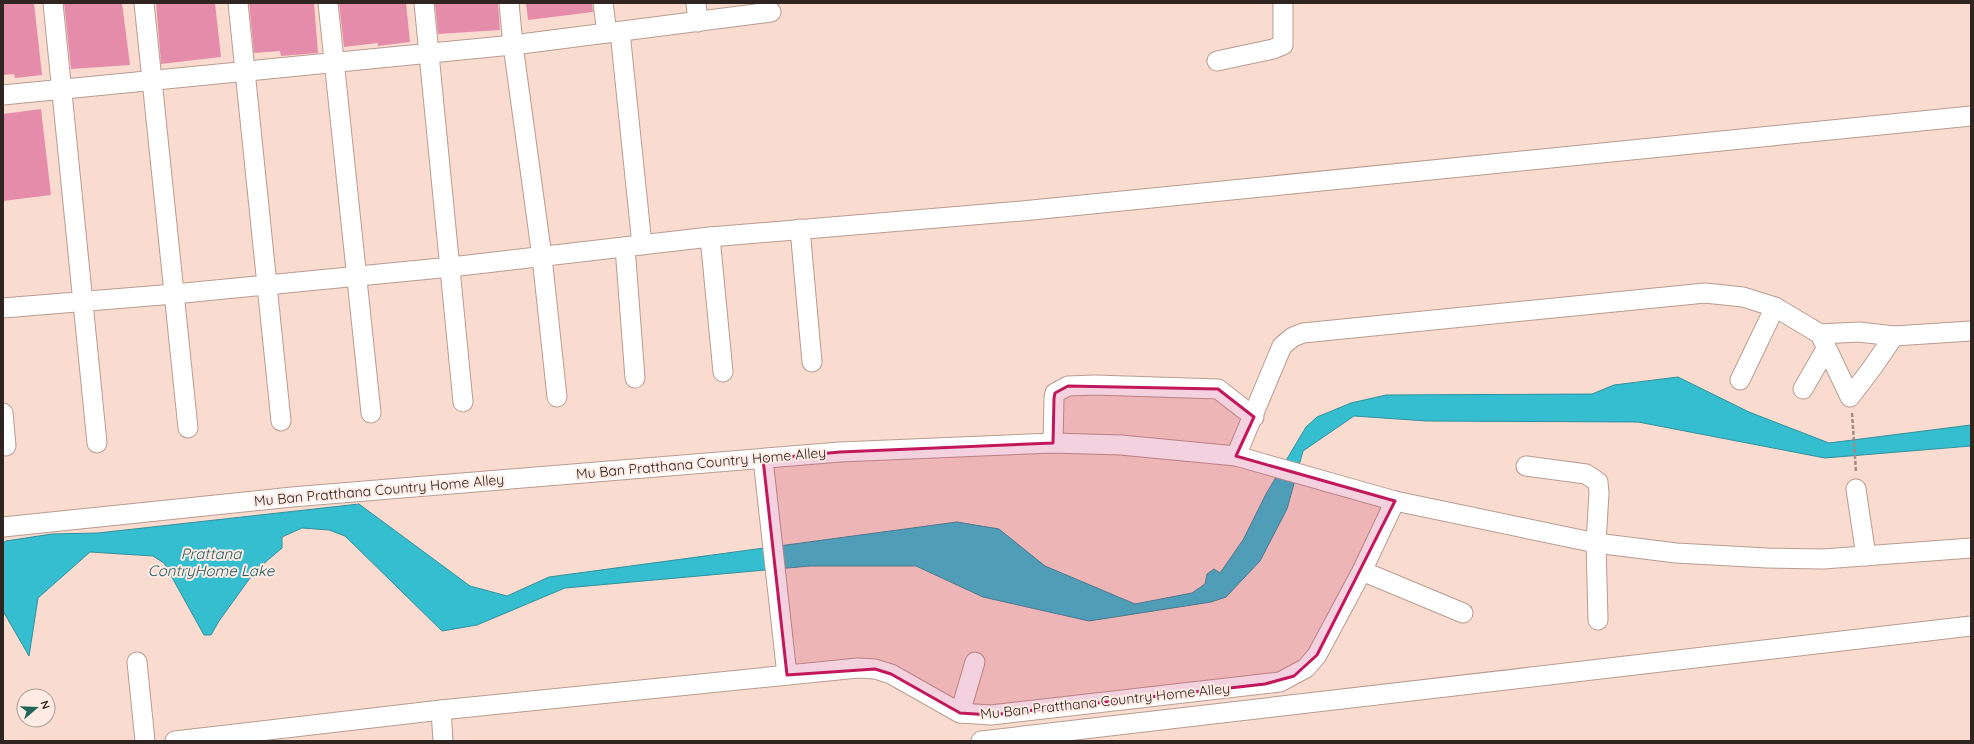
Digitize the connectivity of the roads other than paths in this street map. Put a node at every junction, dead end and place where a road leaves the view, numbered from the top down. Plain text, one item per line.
1 (53, 3) edge
2 (144, 3) edge
3 (238, 3) edge
4 (328, 3) edge
5 (424, 3) edge
6 (509, 3) edge
7 (603, 3) edge
8 (696, 3) edge
9 (1283, 3) edge
10 (771, 12) dead end
11 (698, 22) junction
12 (613, 33) junction
13 (513, 45) junction
14 (429, 53) junction
15 (1217, 61) dead end
16 (335, 63) junction
17 (244, 70) junction
18 (152, 80) junction
19 (62, 88) junction
20 (3, 95) edge
21 (1971, 116) edge
22 (800, 229) junction
23 (710, 236) junction
24 (634, 246) junction
25 (542, 257) junction
26 (451, 267) junction
27 (357, 276) junction
28 (265, 285) junction
29 (174, 294) junction
30 (82, 301) junction
31 (1775, 307) junction
32 (3, 308) edge
33 (1971, 331) edge
34 (1894, 336) junction
35 (1823, 342) junction
36 (812, 362) dead end
37 (723, 372) dead end
38 (635, 378) dead end
39 (1740, 380) dead end
40 (1803, 389) dead end
41 (557, 397) dead end
42 (464, 402) dead end
43 (3, 413) edge
44 (371, 413) dead end
45 (1254, 417) junction
46 (281, 421) dead end
47 (188, 428) dead end
48 (97, 443) dead end
49 (1053, 443) junction
50 (6, 446) dead end
51 (1236, 456) junction
52 (763, 459) junction
53 (1526, 466) dead end
54 (1856, 489) dead end
55 (1395, 501) junction
56 (3, 527) edge
57 (1596, 543) junction
58 (1971, 548) edge
59 (1866, 556) junction
60 (1362, 571) junction
61 (1463, 613) dead end
62 (1598, 620) dead end
63 (1971, 626) edge
64 (137, 662) dead end
65 (975, 662) dead end
66 (786, 675) junction
67 (441, 710) junction
68 (960, 713) junction
69 (201, 740) edge
70 (145, 741) edge
71 (175, 741) edge
72 (444, 741) edge
73 (981, 741) edge

1 - 19 street
2 - 18 street
3 - 17 street
4 - 16 street
5 - 14 street
6 - 13 street
7 - 12 street
8 - 11 street
9 - 15 street
10 - 11 street
11 - 12 street
12 - 13 street
12 - 24 street
13 - 14 street
13 - 25 street
14 - 16 street
14 - 26 street
16 - 17 street
16 - 27 street
17 - 18 street
17 - 28 street
18 - 19 street
18 - 29 street
19 - 20 street
19 - 30 street
21 - 22 street
22 - 23 street
22 - 36 street
23 - 24 street
23 - 37 street
24 - 25 street
24 - 38 street
25 - 26 street
25 - 41 street
26 - 27 street
26 - 42 street
27 - 28 street
27 - 44 street
28 - 29 street
28 - 46 street
29 - 30 street
29 - 47 street
30 - 32 street
30 - 48 street
31 - 35 street
31 - 39 street
31 - 45 street
33 - 34 street
34 - 35 street
34 - 35 street
35 - 40 street
43 - 50 street
45 - 49 street
45 - 51 street
49 - 51 street, Mu Ban Pratthana Country Home Alley
49 - 52 street, Mu Ban Pratthana Country Home Alley
51 - 55 street, Mu Ban Pratthana Country Home Alley
52 - 56 street, Mu Ban Pratthana Country Home Alley
52 - 66 street
53 - 57 street
54 - 59 street
55 - 57 street, Mu Ban Pratthana Country Home Alley
55 - 60 street, Mu Ban Pratthana Country Home Alley
57 - 59 street, Mu Ban Pratthana Country Home Alley
57 - 62 street
58 - 59 street, Mu Ban Pratthana Country Home Alley
60 - 61 street
60 - 68 street, Mu Ban Pratthana Country Home Alley
63 - 73 street
64 - 70 street
65 - 68 street
66 - 67 street, Mu Ban Pratthana Country Home Alley
66 - 68 street, Mu Ban Pratthana Country Home Alley
67 - 69 street, Mu Ban Pratthana Country Home Alley
67 - 72 street
69 - 71 street, Mu Ban Pratthana Country Home Alley

